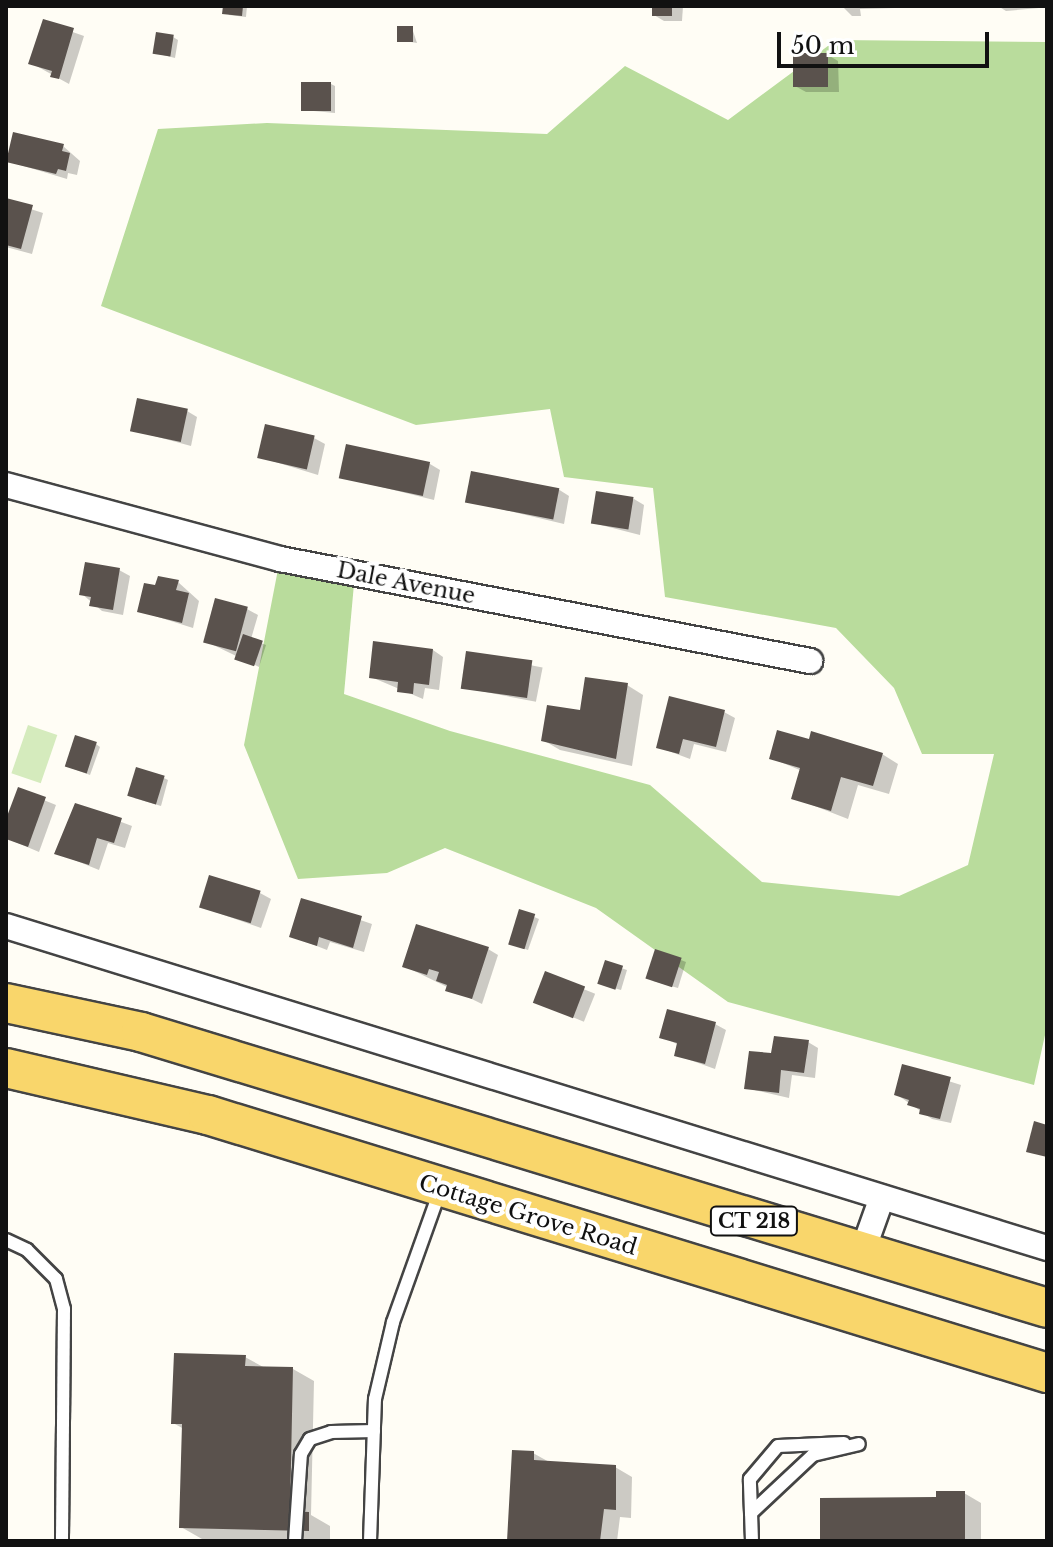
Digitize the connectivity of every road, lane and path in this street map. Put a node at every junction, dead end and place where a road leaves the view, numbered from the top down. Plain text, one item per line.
1 (6, 485) edge
2 (810, 661) dead end
3 (6, 926) edge
4 (6, 1003) edge
5 (6, 1068) edge
6 (462, 1133) junction
7 (441, 1190) junction
8 (882, 1197) junction
9 (6, 1240) edge
10 (1047, 1248) edge
11 (862, 1253) junction
12 (1047, 1308) edge
13 (1047, 1373) edge
14 (374, 1431) junction
15 (751, 1513) junction
16 (62, 1541) edge
17 (295, 1541) edge
18 (370, 1541) edge
19 (752, 1541) edge

1 - 2 street, Dale Avenue
3 - 8 street
4 - 6 main road, CT 218
5 - 7 main road, Cottage Grove Road / CT 218
6 - 7 main road
6 - 11 main road, CT 218
7 - 13 main road, Cottage Grove Road / CT 218
7 - 14 lane
8 - 10 street
8 - 11 street
9 - 16 lane
11 - 12 main road, CT 218
14 - 17 lane
14 - 18 lane
15 - 15 lane
15 - 19 lane

